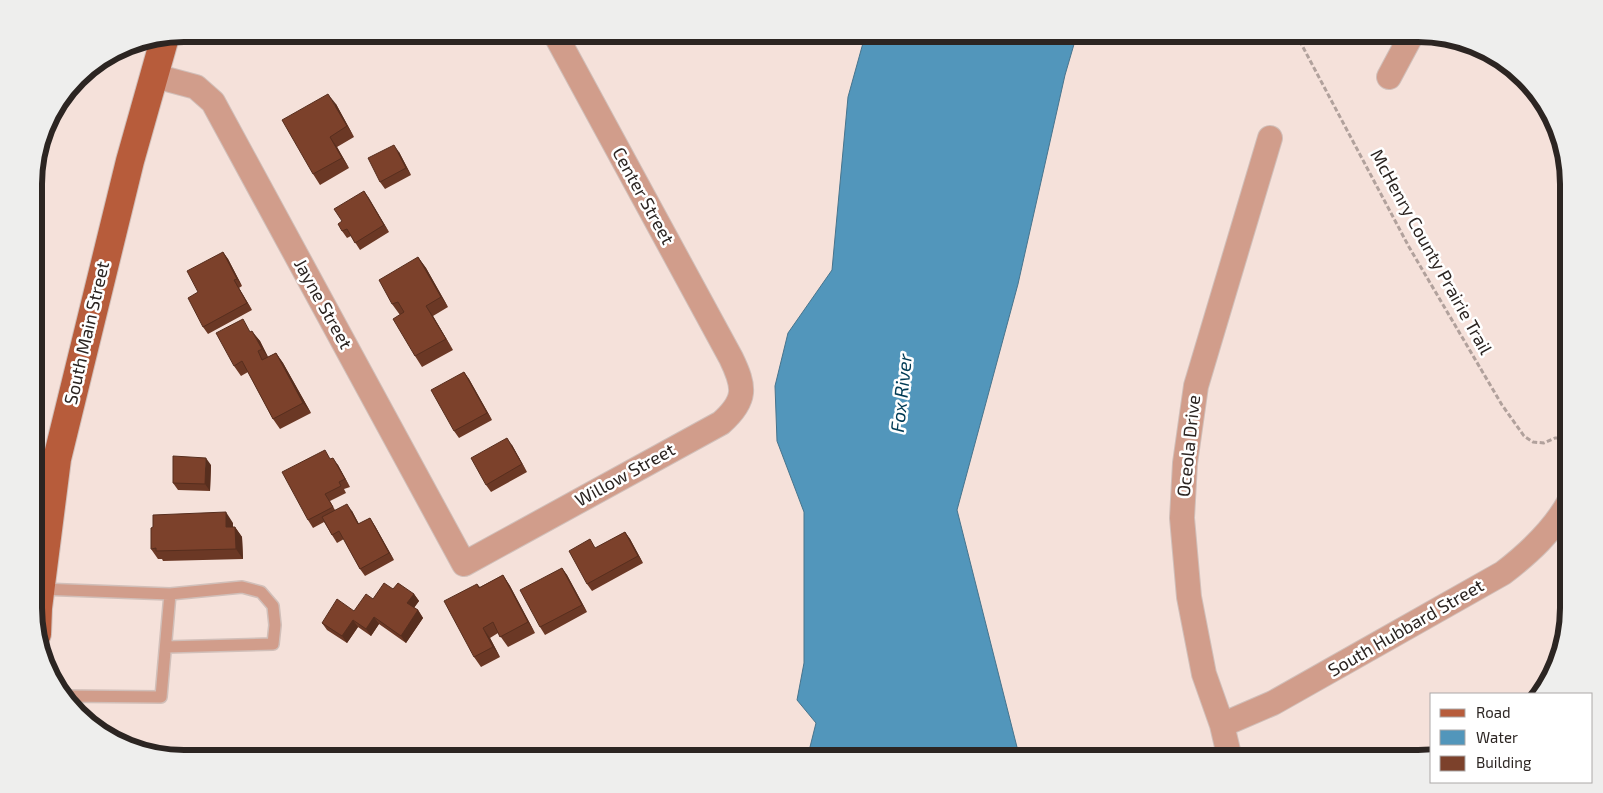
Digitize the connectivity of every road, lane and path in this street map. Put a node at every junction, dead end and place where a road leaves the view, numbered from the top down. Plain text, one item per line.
1 (1300, 42) edge
2 (1408, 42) edge
3 (559, 43) edge
4 (164, 44) edge
5 (155, 76) junction
6 (1389, 77) dead end
7 (1270, 138) dead end
8 (730, 358) joint
9 (1560, 438) edge
10 (1560, 517) edge
11 (464, 564) joint
12 (42, 573) edge
13 (42, 589) edge
14 (170, 594) junction
15 (166, 647) junction
16 (73, 696) edge
17 (1222, 725) junction
18 (1228, 750) edge

1 - 9 path, McHenry County Prairie Trail
2 - 6 street
3 - 8 street, Center Street
4 - 5 main road, South Main Street
5 - 11 street, Jayne Street
5 - 12 main road, South Main Street
7 - 17 street, Oceola Drive
8 - 11 street, Willow Street
10 - 17 street, South Hubbard Street
13 - 14 lane
14 - 15 lane
14 - 15 lane
15 - 16 lane
17 - 18 street, Oceola Drive

